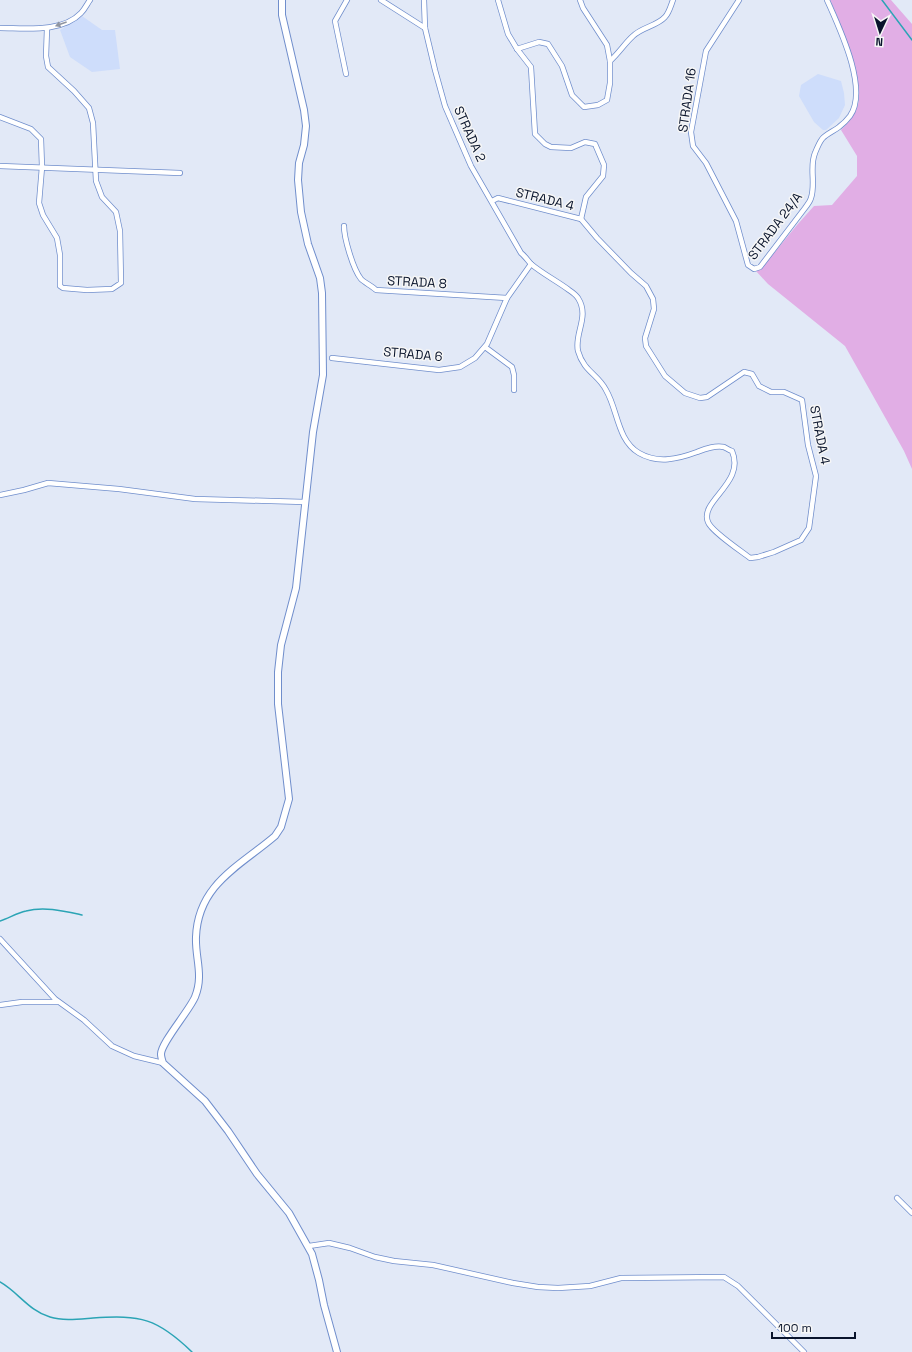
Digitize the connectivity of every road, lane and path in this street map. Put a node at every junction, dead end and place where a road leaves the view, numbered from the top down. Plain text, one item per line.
1 (90, 0) edge
2 (282, 0) edge
3 (347, 0) edge
4 (380, 0) edge
5 (424, 0) edge
6 (498, 0) edge
7 (580, 0) edge
8 (673, 0) edge
9 (739, 0) edge
10 (827, 0) edge
11 (0, 28) edge
12 (425, 28) junction
13 (47, 29) junction
14 (517, 50) junction
15 (610, 61) junction
16 (346, 74) dead end
17 (0, 117) edge
18 (0, 166) edge
19 (42, 167) junction
20 (96, 169) junction
21 (180, 173) dead end
22 (492, 201) junction
23 (581, 219) junction
24 (344, 226) dead end
25 (531, 264) junction
26 (754, 269) joint
27 (507, 298) junction
28 (485, 347) junction
29 (332, 358) dead end
30 (514, 390) dead end
31 (0, 495) edge
32 (305, 502) junction
33 (0, 939) edge
34 (58, 1002) junction
35 (0, 1005) edge
36 (163, 1062) junction
37 (897, 1198) dead end
38 (912, 1213) edge
39 (309, 1246) junction
40 (336, 1352) edge
41 (804, 1352) edge

1 -> 13 street
2 - 32 street
3 - 16 street
4 - 12 street
5 - 12 street, STRADA 2
6 - 14 street
7 - 15 street
8 - 15 street
9 - 26 street, STRADA 16
10 - 26 street, STRADA 24/A
11 - 13 street
12 - 22 street, STRADA 2
13 - 20 street
14 - 15 street
14 - 23 street
17 - 19 street
18 - 19 street
19 - 20 street
19 - 20 street
20 - 21 street
22 - 23 street, STRADA 4
22 - 25 street, STRADA 2
23 - 25 street, STRADA 4
24 - 27 street, STRADA 8
25 - 27 street, STRADA 6
27 - 28 street, STRADA 6
28 - 29 street, STRADA 6
28 - 30 street
31 - 32 street
32 - 36 street
33 - 34 street
34 - 35 street
34 - 36 street
36 - 39 street
37 - 38 street
39 - 40 street
39 - 41 street

